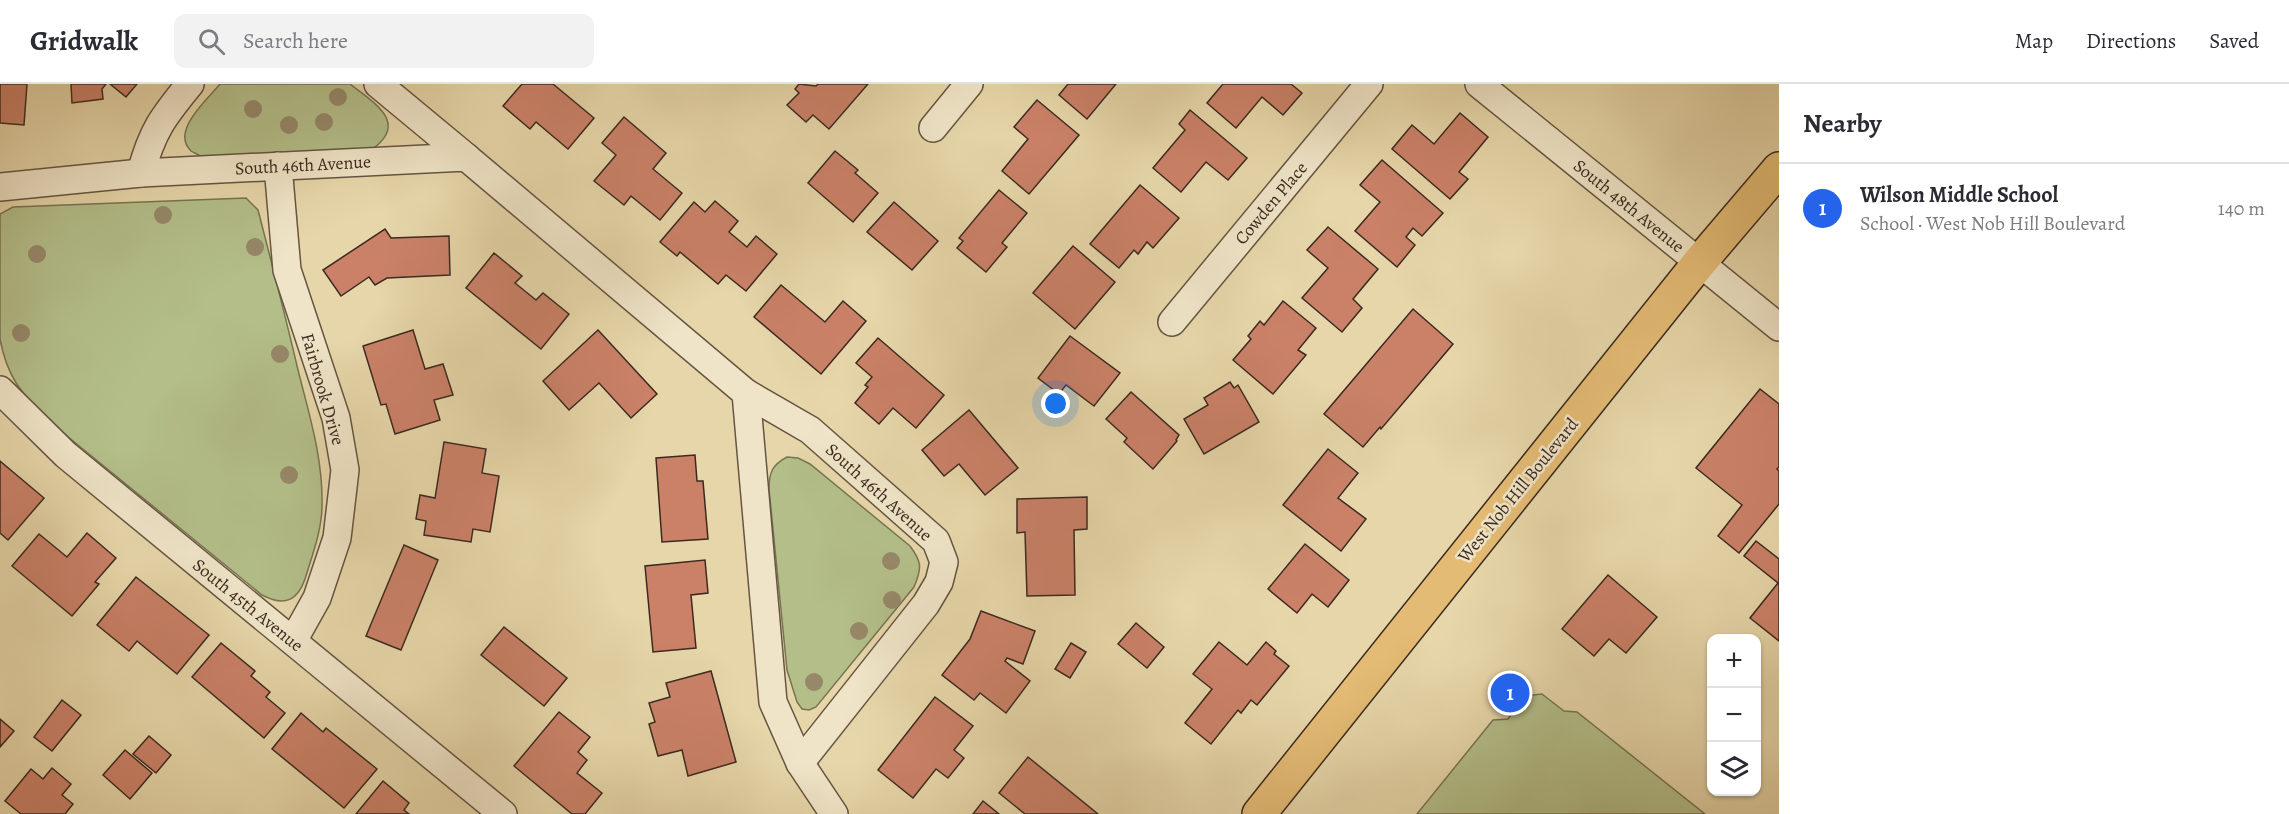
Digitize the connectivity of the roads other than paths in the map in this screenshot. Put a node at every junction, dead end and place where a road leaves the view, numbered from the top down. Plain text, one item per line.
1 (190, 84) edge
2 (378, 84) edge
3 (969, 84) edge
4 (1369, 84) edge
5 (1479, 84) edge
6 (933, 128) dead end
7 (466, 158) junction
8 (278, 166) junction
9 (1779, 169) edge
10 (141, 173) junction
11 (0, 187) edge
12 (1699, 263) junction
13 (1172, 322) dead end
14 (1779, 327) edge
15 (0, 390) edge
16 (746, 393) junction
17 (293, 641) junction
18 (800, 763) junction
19 (503, 814) edge
20 (834, 814) edge
21 (1259, 814) edge

1 - 10 street
2 - 7 street, South 46th Avenue
3 - 6 street
4 - 13 street, Cowden Place
5 - 12 street, South 48th Avenue
7 - 8 street, South 46th Avenue
7 - 16 street, South 46th Avenue
8 - 10 street, South 46th Avenue
8 - 17 street, Fairbrook Drive
9 - 12 main road, West Nob Hill Boulevard
10 - 11 street, South 46th Avenue
12 - 14 street, South 48th Avenue
12 - 21 main road, West Nob Hill Boulevard
15 - 17 street, South 45th Avenue
16 - 18 street
16 - 18 street, South 46th Avenue
17 - 19 street, South 45th Avenue
18 - 20 street

